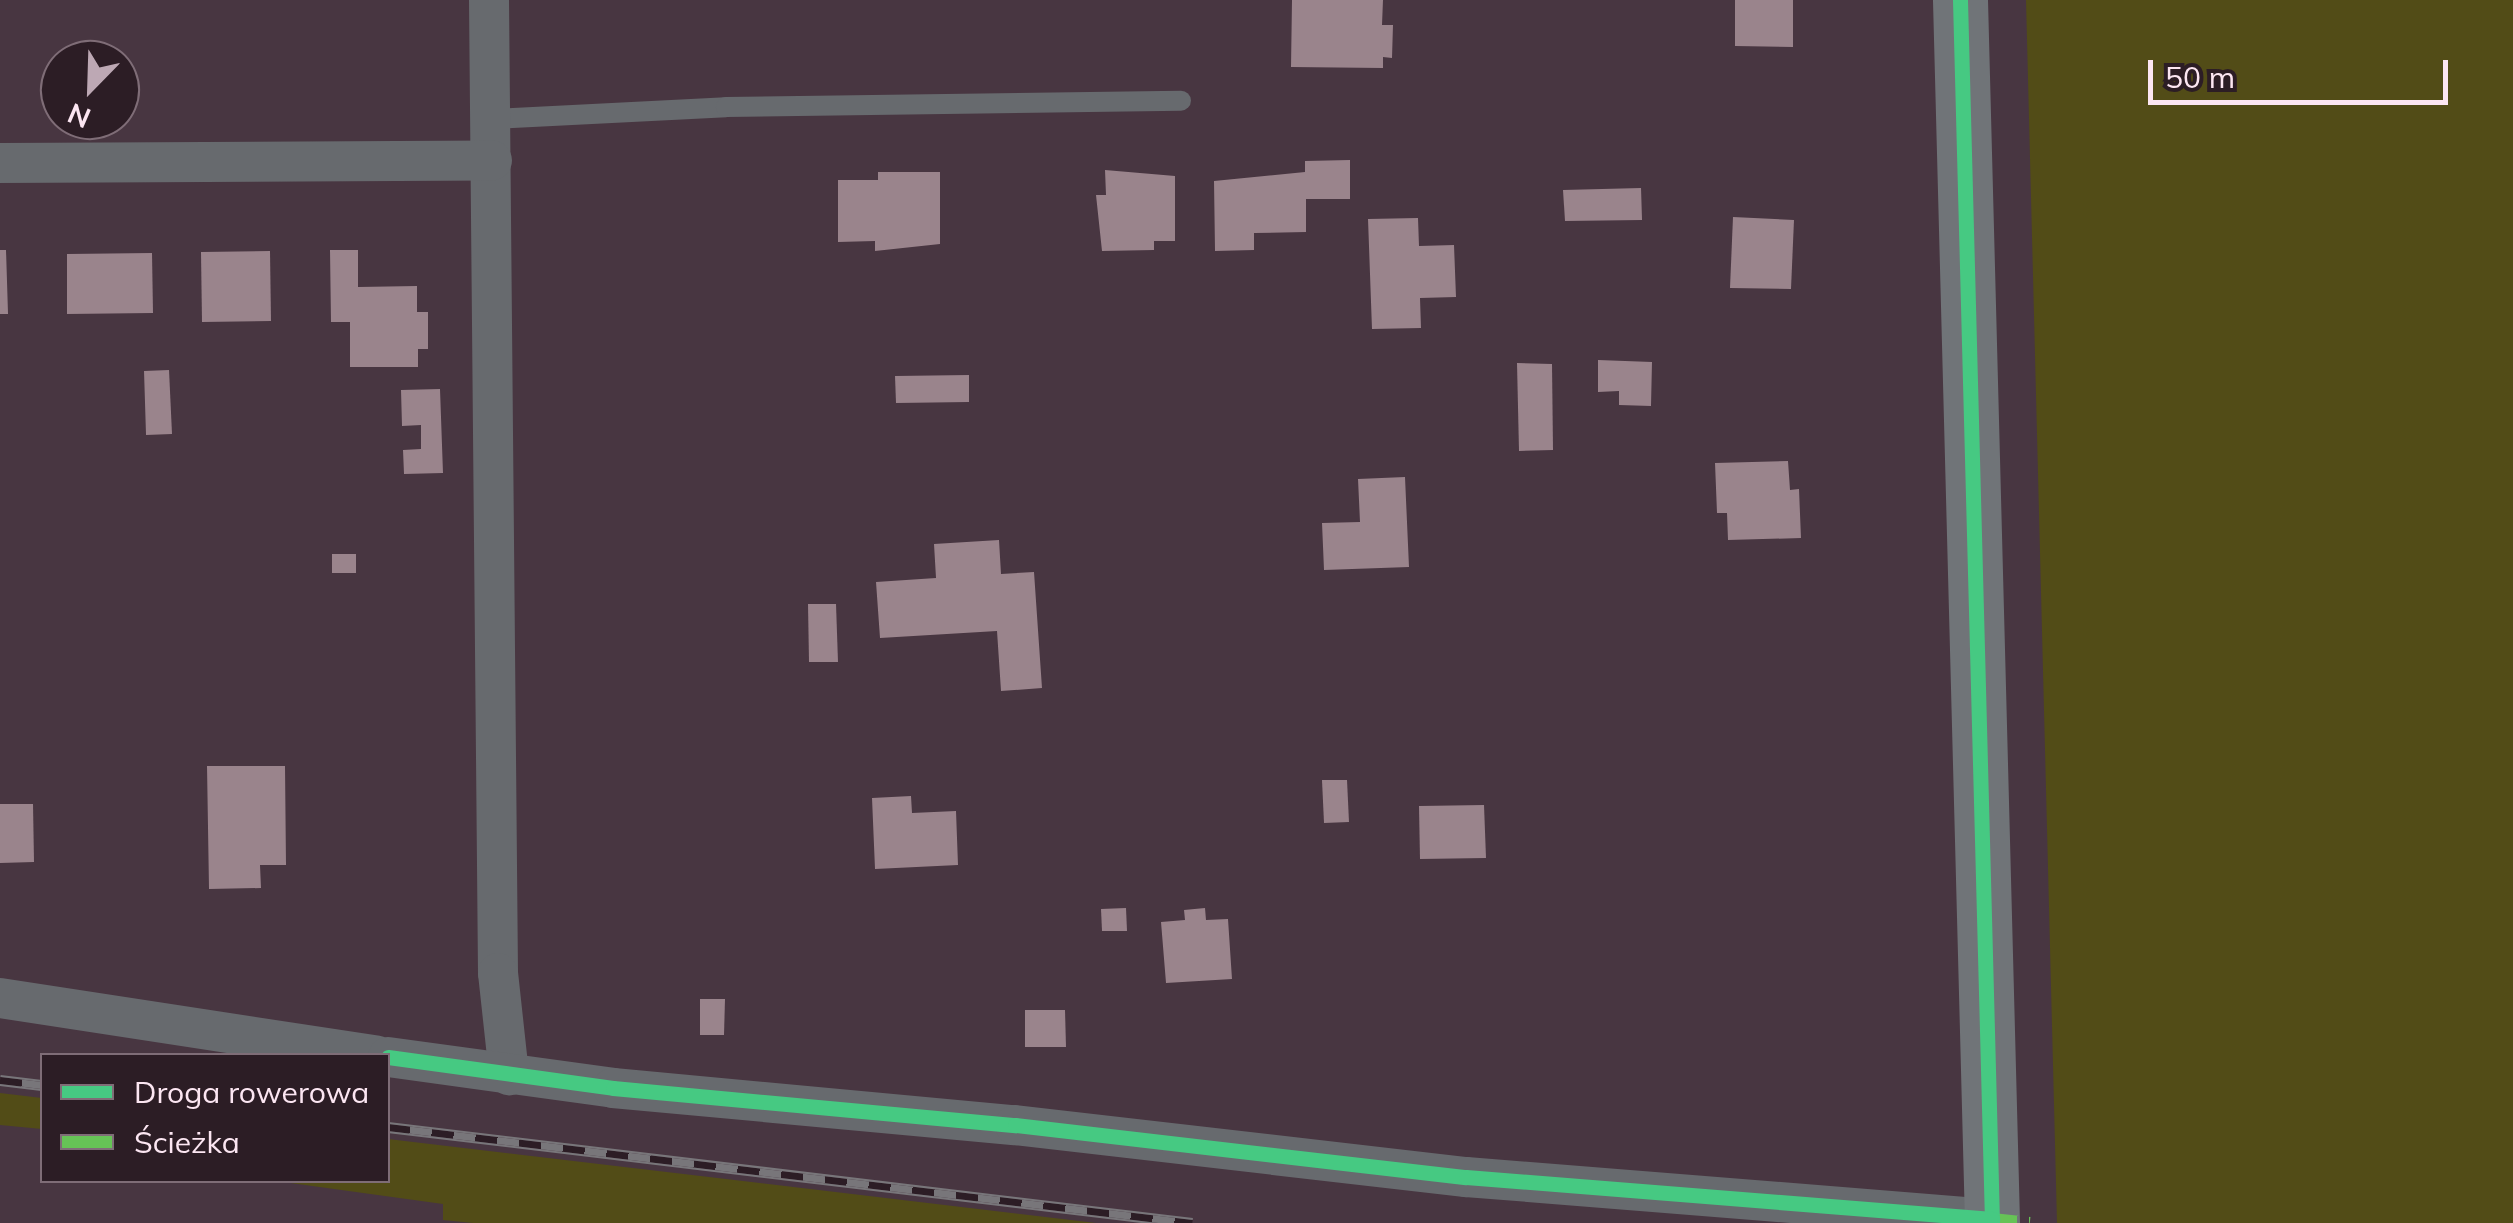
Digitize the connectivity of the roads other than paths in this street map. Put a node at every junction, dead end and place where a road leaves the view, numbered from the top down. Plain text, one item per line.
1 (489, 0) edge
2 (1960, 0) edge
3 (1181, 101) dead end
4 (492, 118) junction
5 (492, 160) junction
6 (0, 163) edge
7 (0, 998) edge
8 (358, 1053) edge
9 (390, 1057) edge
10 (509, 1075) junction
11 (1992, 1221) edge

1 - 4 street
2 - 11 street
3 - 4 lane
4 - 5 street
5 - 6 street
5 - 10 street
7 - 8 street
9 - 10 street
10 - 11 street

